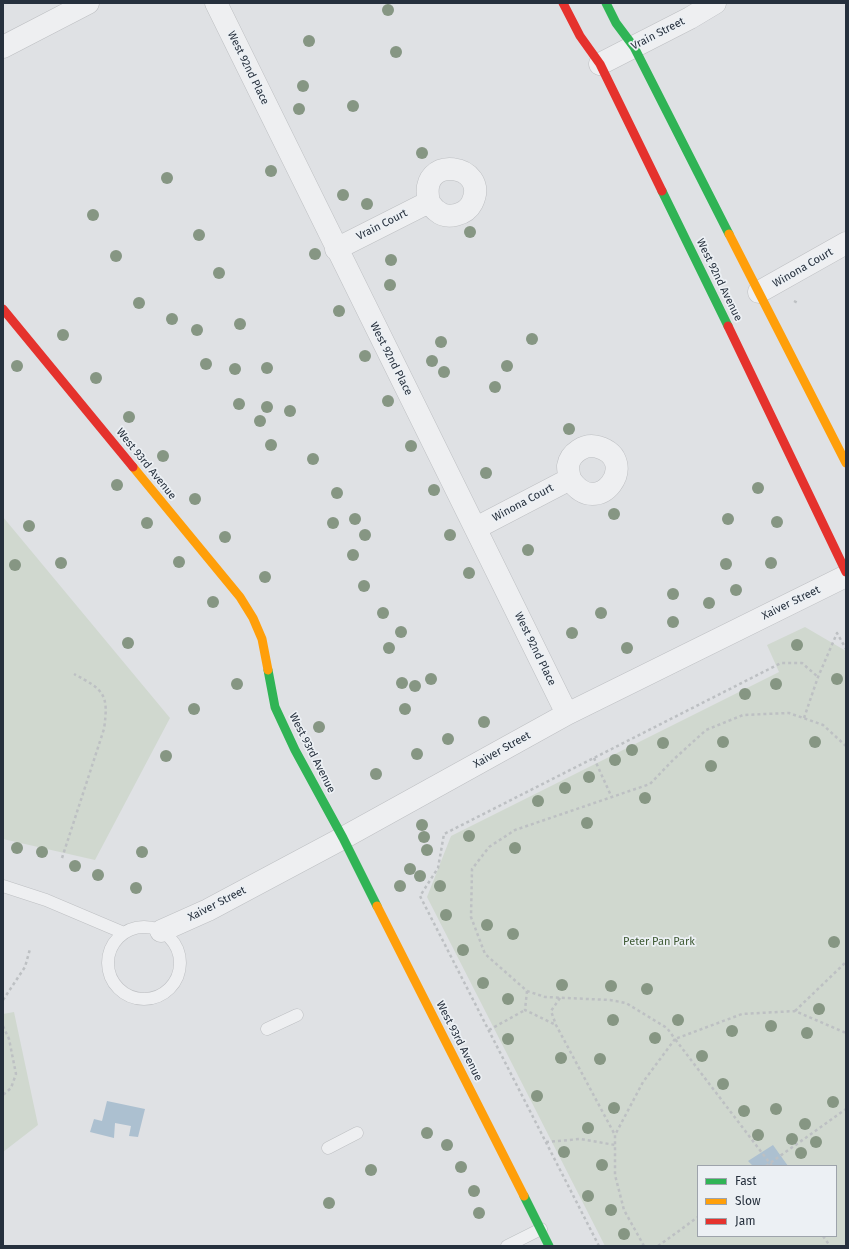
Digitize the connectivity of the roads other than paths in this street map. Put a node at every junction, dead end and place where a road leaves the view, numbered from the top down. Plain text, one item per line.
1 (88, 3) edge
2 (216, 3) edge
3 (563, 3) edge
4 (606, 3) edge
5 (716, 3) edge
6 (3, 47) edge
7 (634, 47) junction
8 (600, 64) junction
9 (429, 202) dead end
10 (846, 243) edge
11 (336, 249) junction
12 (759, 292) junction
13 (3, 309) edge
14 (846, 463) edge
15 (570, 479) dead end
16 (476, 528) junction
17 (846, 572) edge
18 (846, 576) edge
19 (567, 714) junction
20 (343, 838) junction
21 (3, 886) edge
22 (161, 931) junction
23 (124, 933) junction
24 (297, 1015) dead end
25 (267, 1029) dead end
26 (357, 1133) dead end
27 (328, 1148) dead end
28 (540, 1229) junction
29 (507, 1246) edge
30 (549, 1246) edge

1 - 6 street
2 - 11 street, West 92nd Place
3 - 8 main road, West 92nd Avenue
4 - 7 main road
5 - 7 street, Vrain Street
7 - 8 street, Vrain Street
7 - 12 main road
8 - 17 main road, West 92nd Avenue
9 - 11 street, Vrain Court
10 - 12 street, Winona Court
11 - 16 street, West 92nd Place
12 - 14 main road
13 - 20 main road, West 93rd Avenue
15 - 16 street, Winona Court
16 - 19 street, West 92nd Place
18 - 19 street, Xaiver Street
19 - 20 street, Xaiver Street
20 - 22 street, Xaiver Street
20 - 28 main road, West 93rd Avenue
21 - 23 lane
22 - 23 lane
22 - 23 lane
24 - 25 lane
26 - 27 lane
28 - 29 lane
28 - 30 main road, West 93rd Avenue

